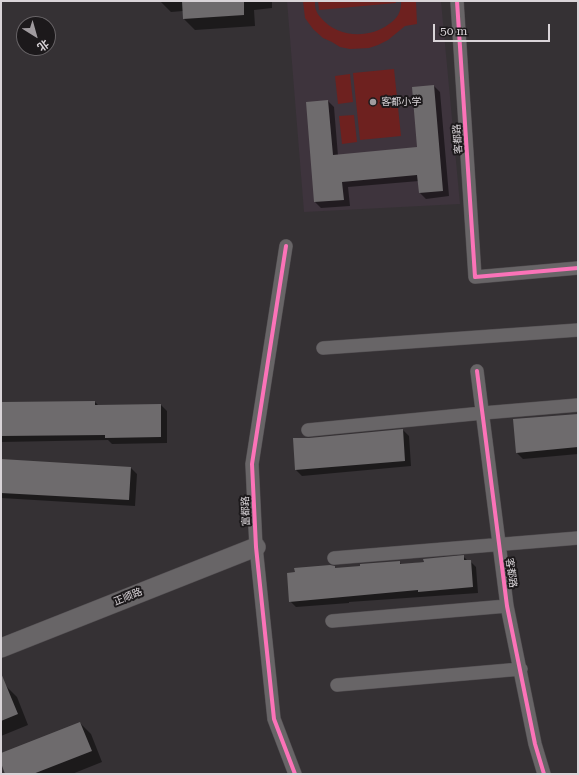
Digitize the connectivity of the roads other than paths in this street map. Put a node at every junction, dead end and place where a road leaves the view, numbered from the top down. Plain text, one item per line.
1 (457, 1) edge
2 (286, 246) dead end
3 (578, 268) edge
4 (578, 330) edge
5 (323, 348) dead end
6 (477, 371) dead end
7 (578, 405) edge
8 (483, 413) junction
9 (308, 430) dead end
10 (578, 538) edge
11 (499, 544) junction
12 (256, 547) junction
13 (334, 558) dead end
14 (507, 606) junction
15 (332, 621) dead end
16 (1, 648) edge
17 (520, 669) junction
18 (337, 685) dead end
19 (295, 774) edge
20 (544, 774) edge

1 - 3 street, 客都路
2 - 12 street, 富都路
4 - 5 street
6 - 8 street, 客都路
7 - 8 street
8 - 9 street
8 - 11 street, 客都路
10 - 11 street
11 - 13 street
11 - 14 street, 客都路
12 - 16 street, 正顺路
12 - 19 street, 富都路
14 - 15 street
14 - 17 street, 客都路
17 - 18 street
17 - 20 street, 客都路

